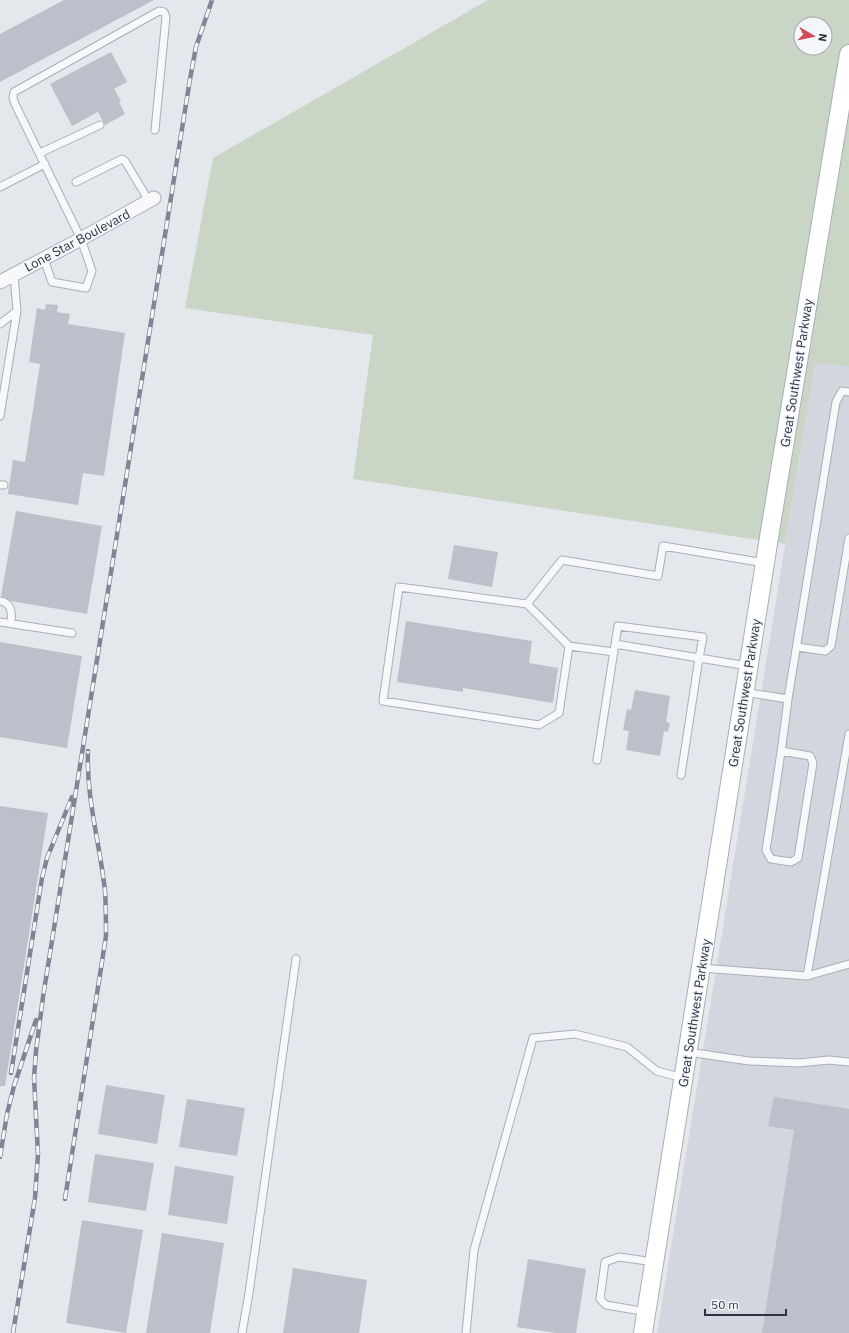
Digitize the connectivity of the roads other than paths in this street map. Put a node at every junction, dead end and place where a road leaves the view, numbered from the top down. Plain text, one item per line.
1 (849, 54) edge
2 (100, 125) dead end
3 (155, 130) dead end
4 (40, 153) junction
5 (45, 164) junction
6 (76, 182) dead end
7 (0, 187) edge
8 (151, 200) joint
9 (81, 240) junction
10 (44, 259) junction
11 (14, 275) junction
12 (0, 282) edge
13 (17, 311) junction
14 (0, 324) edge
15 (849, 392) edge
16 (0, 416) edge
17 (849, 538) edge
18 (765, 563) junction
19 (0, 601) edge
20 (527, 604) junction
21 (0, 622) edge
22 (10, 623) junction
23 (72, 633) dead end
24 (615, 644) junction
25 (569, 646) junction
26 (797, 648) junction
27 (614, 652) junction
28 (699, 658) junction
29 (748, 666) junction
30 (744, 692) junction
31 (788, 699) junction
32 (849, 734) edge
33 (781, 751) junction
34 (597, 760) dead end
35 (681, 775) dead end
36 (296, 959) dead end
37 (849, 964) edge
38 (701, 968) junction
39 (807, 976) junction
40 (688, 1052) junction
41 (849, 1062) edge
42 (684, 1078) junction
43 (655, 1262) junction
44 (647, 1312) junction
45 (242, 1333) edge
46 (466, 1333) edge
47 (643, 1333) edge

1 - 18 street, Great Southwest Parkway
2 - 4 lane
3 - 4 lane
4 - 5 lane
5 - 7 lane
5 - 9 lane
6 - 8 lane
8 - 9 street, Lone Star Boulevard
9 - 10 street, Lone Star Boulevard
9 - 10 lane
10 - 11 street, Lone Star Boulevard
11 - 12 street, Lone Star Boulevard
11 - 13 lane
13 - 14 lane
13 - 16 lane
15 - 26 lane
17 - 26 lane
18 - 20 lane
18 - 29 street, Great Southwest Parkway
19 - 22 lane
20 - 25 lane
20 - 25 lane
21 - 22 lane
22 - 23 lane
24 - 27 lane
24 - 28 lane
24 - 28 lane
25 - 27 lane
26 - 31 lane
27 - 34 lane
28 - 29 lane
28 - 35 lane
29 - 30 street, Great Southwest Parkway
30 - 31 lane
30 - 38 street, Great Southwest Parkway
31 - 33 lane
32 - 39 lane
33 - 33 lane
36 - 45 lane
37 - 39 lane
38 - 39 lane
38 - 40 street, Great Southwest Parkway
40 - 41 lane
40 - 42 street, Great Southwest Parkway
42 - 43 street, Great Southwest Parkway
42 - 46 lane
43 - 44 street, Great Southwest Parkway
43 - 44 lane
44 - 47 street, Great Southwest Parkway

